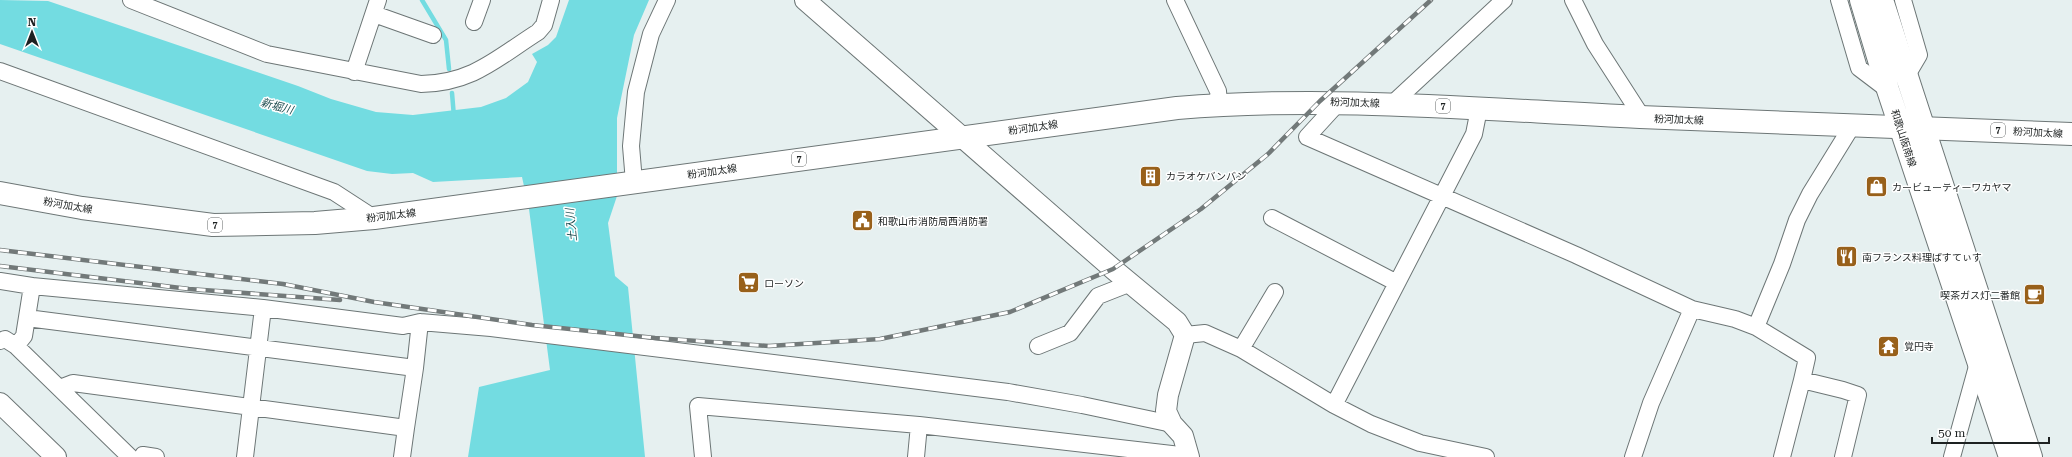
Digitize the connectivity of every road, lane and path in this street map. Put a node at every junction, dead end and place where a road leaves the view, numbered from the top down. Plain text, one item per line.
1 (131, 0) edge
2 (482, 0) edge
3 (551, 0) edge
4 (667, 0) edge
5 (806, 0) edge
6 (1175, 0) edge
7 (1504, 0) edge
8 (1573, 0) edge
9 (1839, 0) edge
10 (1860, 0) edge
11 (1882, 0) edge
12 (1903, 0) edge
13 (376, 7) edge
14 (474, 22) dead end
15 (433, 35) dead end
16 (0, 71) edge
17 (354, 72) junction
18 (1906, 77) junction
19 (1888, 90) junction
20 (1339, 102) junction
21 (1219, 104) junction
22 (1392, 104) junction
23 (1479, 108) junction
24 (1642, 117) junction
25 (1852, 126) junction
26 (1900, 126) junction
27 (1924, 126) junction
28 (2072, 134) edge
29 (963, 137) junction
30 (634, 182) junction
31 (0, 193) edge
32 (1442, 196) junction
33 (374, 218) junction
34 (1272, 218) dead end
35 (0, 281) edge
36 (1131, 283) junction
37 (1397, 283) junction
38 (32, 286) junction
39 (1275, 292) dead end
40 (263, 308) junction
41 (1692, 309) junction
42 (27, 318) junction
43 (420, 322) junction
44 (1756, 327) junction
45 (1185, 336) junction
46 (0, 341) edge
47 (16, 346) junction
48 (1038, 346) dead end
49 (260, 348) junction
50 (1241, 350) junction
51 (1978, 363) junction
52 (415, 368) junction
53 (1802, 380) junction
54 (60, 388) junction
55 (0, 403) edge
56 (1334, 405) junction
57 (252, 407) junction
58 (1172, 424) junction
59 (919, 426) junction
60 (406, 428) junction
61 (1459, 454) edge
62 (56, 457) edge
63 (130, 457) edge
64 (142, 457) edge
65 (156, 457) edge
66 (245, 457) edge
67 (402, 457) edge
68 (703, 457) edge
69 (916, 457) edge
70 (1189, 457) edge
71 (1486, 457) edge
72 (1633, 457) edge
73 (1782, 457) edge
74 (1843, 457) edge
75 (1952, 457) edge
76 (2010, 457) edge
77 (2031, 457) edge

1 - 17 street
2 - 14 street
3 - 17 street
4 - 30 street
5 - 29 street
6 - 21 street
7 - 22 street
8 - 24 street
9 - 19 street
10 - 19 main road, 和歌山阪南線
11 - 18 main road
12 - 18 street
13 - 15 street
13 - 17 street
16 - 33 street
18 - 27 main road
19 - 26 main road, 和歌山阪南線
20 - 21 main road, 粉河加太線 / 7
20 - 22 main road, 粉河加太線 / 7
20 - 32 street
21 - 29 main road, 粉河加太線 / 7
22 - 23 main road, 粉河加太線 / 7
23 - 24 main road, 粉河加太線 / 7
23 - 32 street
24 - 25 main road, 粉河加太線 / 7
25 - 26 main road, 粉河加太線 / 7
25 - 44 street
26 - 27 main road, 粉河加太線 / 7
26 - 51 main road, 和歌山阪南線
27 - 28 main road, 粉河加太線 / 7
27 - 77 main road
29 - 30 main road, 粉河加太線 / 7
29 - 36 street
30 - 33 main road, 粉河加太線 / 7
31 - 33 main road, 粉河加太線 / 7
32 - 37 street
32 - 41 street
34 - 37 street
35 - 38 street
36 - 45 street
36 - 48 street
37 - 56 street
38 - 40 street
38 - 42 street
39 - 50 street
40 - 43 street
40 - 49 street
41 - 44 street
41 - 72 street
42 - 47 street
42 - 49 street
43 - 52 street
43 - 58 street
44 - 53 street
45 - 50 street
45 - 58 street
46 - 47 street
47 - 54 street
49 - 52 street
49 - 57 street
50 - 56 street
51 - 75 street
51 - 76 main road, 和歌山阪南線
52 - 60 street
53 - 73 street
53 - 74 street
54 - 57 street
54 - 63 street
55 - 62 street
56 - 61 street
57 - 60 street
57 - 66 street
58 - 70 street
59 - 68 street
59 - 69 street
59 - 70 street
60 - 67 street
61 - 71 street
64 - 65 street

